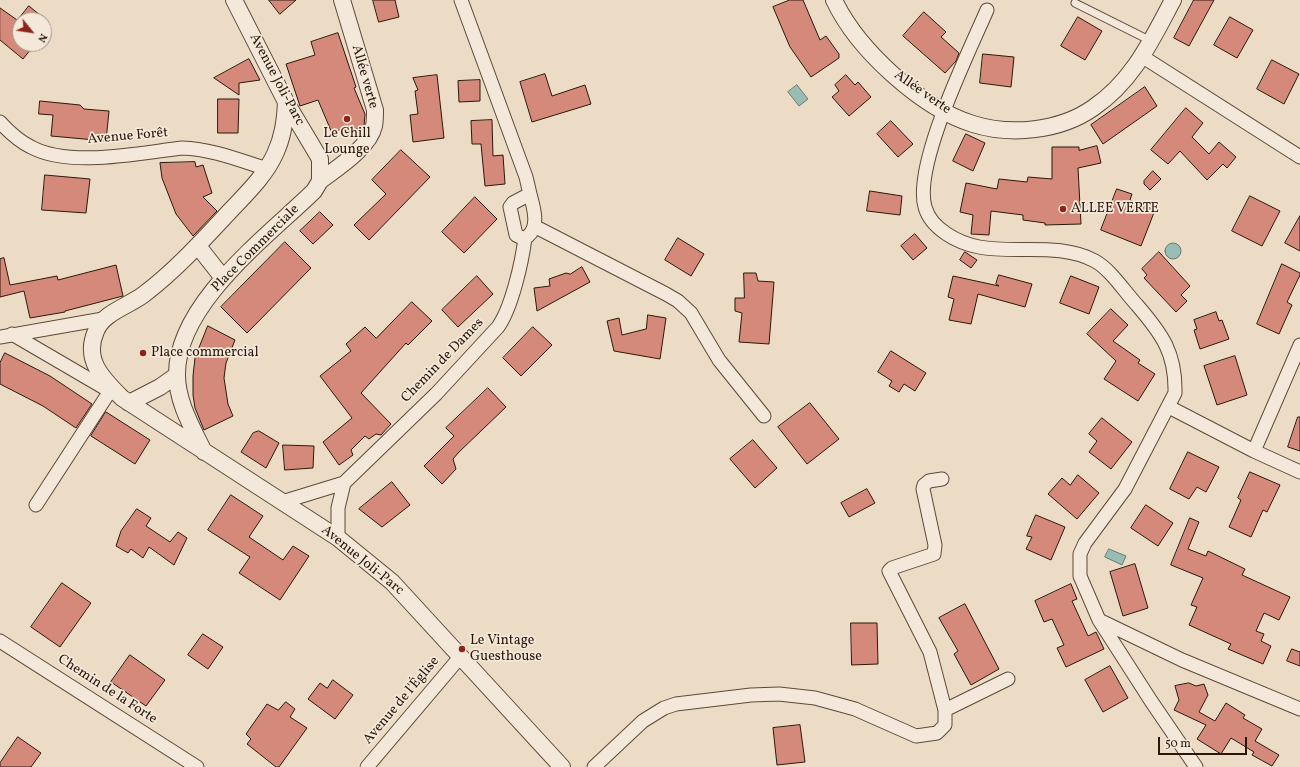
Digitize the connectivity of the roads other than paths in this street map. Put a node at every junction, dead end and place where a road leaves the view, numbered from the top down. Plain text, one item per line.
1 (234, 0) edge
2 (342, 0) edge
3 (460, 0) edge
4 (834, 0) edge
5 (1173, 0) edge
6 (1075, 3) dead end
7 (987, 10) dead end
8 (1151, 41) junction
9 (1143, 57) junction
10 (286, 102) junction
11 (944, 111) junction
12 (0, 122) edge
13 (1300, 157) edge
14 (267, 169) junction
15 (320, 181) junction
16 (530, 194) junction
17 (534, 226) junction
18 (525, 238) junction
19 (198, 246) junction
20 (223, 278) junction
21 (103, 319) junction
22 (6, 336) edge
23 (1300, 345) edge
24 (177, 375) junction
25 (120, 397) junction
26 (1169, 407) junction
27 (764, 416) dead end
28 (1254, 451) junction
29 (204, 452) junction
30 (1300, 472) edge
31 (942, 479) dead end
32 (344, 483) junction
33 (282, 502) junction
34 (36, 505) dead end
35 (338, 538) junction
36 (1099, 620) junction
37 (0, 640) edge
38 (461, 656) junction
39 (1008, 679) dead end
40 (1300, 709) edge
41 (945, 710) junction
42 (197, 767) edge
43 (367, 767) edge
44 (562, 767) edge
45 (594, 767) edge
46 (1196, 767) edge

1 - 10 street, Avenue Joli-Parc
2 - 15 street, Allée verte
3 - 16 street
4 - 11 street, Allée verte
5 - 8 street, Allée verte
6 - 8 lane
7 - 11 street
8 - 9 street, Allée verte
9 - 11 street, Allée verte
9 - 13 street
10 - 14 street
10 - 15 street, Avenue Joli-Parc
11 - 26 street
12 - 14 street, Avenue Forêt
14 - 19 street
15 - 20 street, Place Commerciale
16 - 17 street
16 - 18 street
17 - 18 street
17 - 27 street
18 - 32 street, Chemin de Dames
19 - 20 street
19 - 21 street
20 - 24 street, Place Commerciale
21 - 22 street
21 - 25 street, Avenue Joli-Parc
22 - 25 street
23 - 28 street
24 - 25 street
24 - 29 street, Place Commerciale
25 - 29 street, Avenue Joli-Parc
25 - 34 street
26 - 28 street
26 - 36 street
28 - 30 street
29 - 33 street, Avenue Joli-Parc
31 - 41 street
32 - 33 street
32 - 35 street
33 - 35 street, Avenue Joli-Parc
35 - 38 street, Avenue Joli-Parc
36 - 40 street
36 - 46 street
37 - 42 street, Chemin de la Forte
38 - 43 street, Avenue de l'Église
38 - 44 street, Avenue Joli-Parc
39 - 41 street
41 - 45 street

